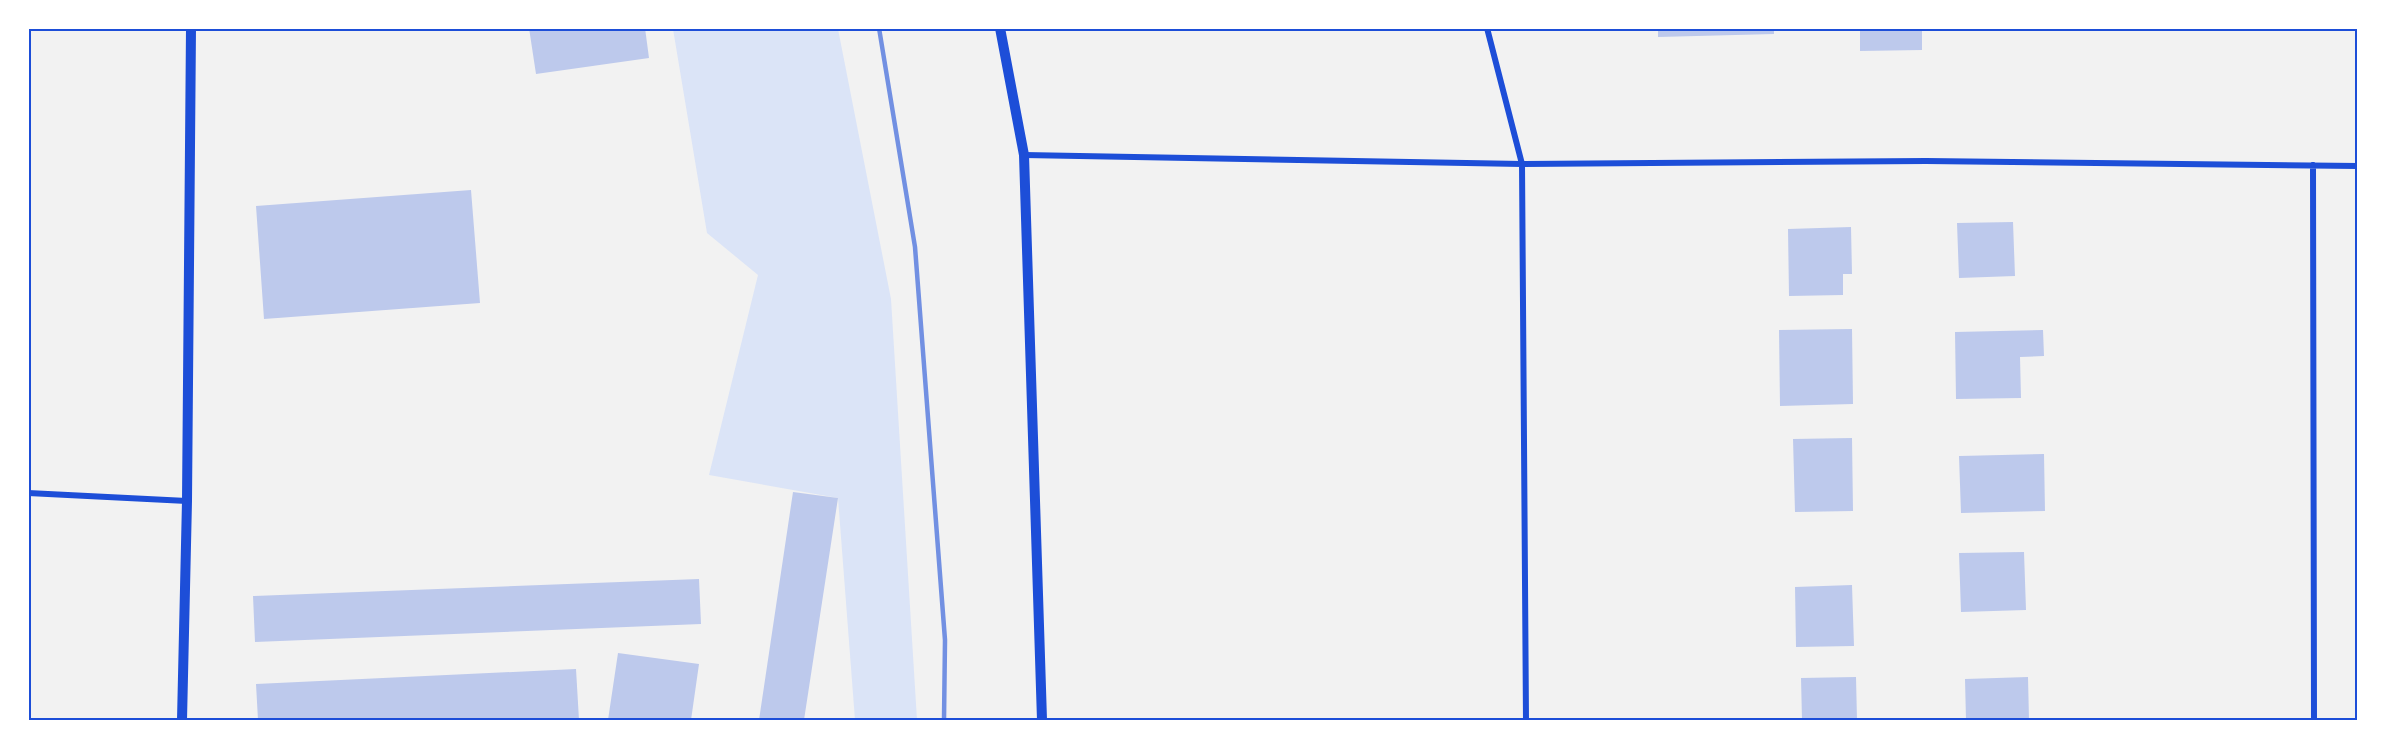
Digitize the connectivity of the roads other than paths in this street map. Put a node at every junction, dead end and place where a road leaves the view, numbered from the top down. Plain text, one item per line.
1 (191, 28) edge
2 (1000, 28) edge
3 (1487, 28) edge
4 (1024, 155) junction
5 (1522, 164) junction
6 (2313, 165) junction
7 (2358, 166) edge
8 (28, 494) edge
9 (187, 501) junction
10 (182, 720) edge
11 (1042, 720) edge
12 (1526, 720) edge
13 (2314, 720) edge

1 - 9 street
2 - 4 street
3 - 5 street
4 - 5 street
4 - 11 street
5 - 6 street
5 - 12 street
6 - 7 street
6 - 13 street
8 - 9 street
9 - 10 street

